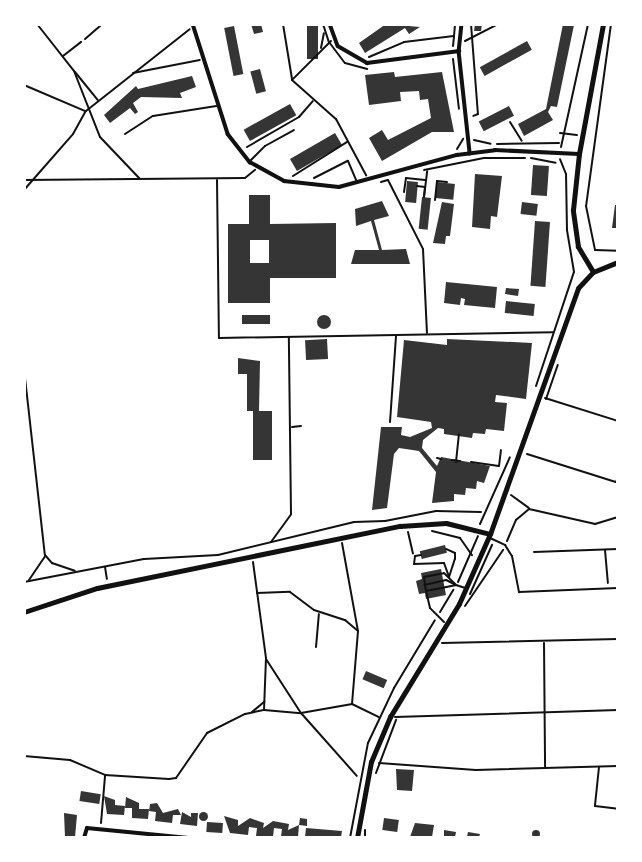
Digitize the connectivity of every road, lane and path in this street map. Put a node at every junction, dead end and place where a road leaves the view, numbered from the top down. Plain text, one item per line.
1 (37, 24) edge
2 (102, 24) edge
3 (283, 24) edge
4 (330, 24) edge
5 (455, 24) edge
6 (462, 24) edge
7 (471, 24) edge
8 (498, 24) edge
9 (588, 24) edge
10 (603, 24) edge
11 (611, 24) edge
12 (194, 25) edge
13 (324, 32) dead end
14 (454, 36) junction
15 (334, 38) junction
16 (85, 39) joint
17 (472, 39) junction
18 (460, 44) junction
19 (321, 51) junction
20 (453, 51) junction
21 (459, 51) junction
22 (358, 56) dead end
23 (62, 57) junction
24 (203, 60) junction
25 (74, 71) junction
26 (132, 73) junction
27 (292, 80) junction
28 (24, 85) edge
29 (314, 100) junction
30 (98, 101) junction
31 (216, 106) junction
32 (86, 111) junction
33 (459, 112) dead end
34 (470, 118) dead end
35 (510, 122) dead end
36 (294, 130) dead end
37 (125, 134) dead end
38 (472, 136) dead end
39 (463, 138) dead end
40 (348, 141) junction
41 (523, 142) junction
42 (559, 144) dead end
43 (451, 151) dead end
44 (240, 152) junction
45 (561, 152) junction
46 (470, 153) junction
47 (579, 153) junction
48 (250, 162) junction
49 (556, 163) dead end
50 (258, 168) junction
51 (427, 170) junction
52 (423, 171) dead end
53 (411, 174) dead end
54 (366, 175) dead end
55 (314, 178) dead end
56 (386, 178) junction
57 (141, 179) junction
58 (24, 180) edge
59 (34, 180) junction
60 (217, 180) junction
61 (426, 180) junction
62 (284, 181) junction
63 (381, 182) dead end
64 (447, 182) dead end
65 (358, 183) junction
66 (417, 186) dead end
67 (425, 187) junction
68 (436, 187) junction
69 (24, 190) edge
70 (404, 192) dead end
71 (618, 251) edge
72 (618, 261) edge
73 (593, 272) junction
74 (554, 332) junction
75 (427, 334) junction
76 (396, 335) junction
77 (289, 338) junction
78 (559, 356) dead end
79 (24, 369) edge
80 (536, 387) dead end
81 (543, 397) junction
82 (544, 403) dead end
83 (618, 421) edge
84 (390, 422) dead end
85 (301, 426) dead end
86 (292, 427) junction
87 (459, 434) dead end
88 (501, 450) dead end
89 (519, 453) junction
90 (437, 458) dead end
91 (441, 459) dead end
92 (460, 461) dead end
93 (471, 462) dead end
94 (618, 477) edge
95 (510, 495) dead end
96 (529, 509) junction
97 (483, 511) dead end
98 (617, 517) edge
99 (417, 530) dead end
100 (428, 530) dead end
101 (491, 537) junction
102 (341, 541) junction
103 (355, 541) dead end
104 (269, 544) junction
105 (505, 545) junction
106 (446, 549) dead end
107 (605, 549) junction
108 (618, 549) edge
109 (534, 552) dead end
110 (45, 555) junction
111 (421, 555) dead end
112 (472, 555) dead end
113 (414, 558) junction
114 (266, 559) dead end
115 (255, 560) junction
116 (105, 566) junction
117 (77, 571) junction
118 (449, 577) junction
119 (25, 582) edge
120 (456, 584) junction
121 (425, 585) junction
122 (108, 586) junction
123 (608, 588) junction
124 (618, 588) edge
125 (466, 589) junction
126 (426, 591) junction
127 (256, 593) junction
128 (464, 606) junction
129 (24, 612) edge
130 (319, 612) junction
131 (459, 616) dead end
132 (447, 624) junction
133 (358, 631) junction
134 (448, 634) dead end
135 (618, 639) edge
136 (544, 641) junction
137 (442, 643) junction
138 (316, 647) dead end
139 (437, 651) dead end
140 (266, 658) junction
141 (265, 702) junction
142 (352, 704) junction
143 (404, 705) dead end
144 (264, 710) junction
145 (618, 710) edge
146 (544, 712) junction
147 (252, 713) junction
148 (301, 713) junction
149 (390, 717) junction
150 (397, 717) junction
151 (24, 756) edge
152 (371, 762) junction
153 (379, 763) junction
154 (599, 766) junction
155 (618, 766) edge
156 (545, 768) junction
157 (105, 775) junction
158 (359, 777) dead end
159 (372, 784) dead end
160 (618, 809) edge
161 (366, 825) dead end
162 (100, 830) junction
163 (187, 837) edge
164 (84, 838) edge
165 (357, 838) edge
166 (365, 838) edge

1 - 23 path
2 - 16 lane
3 - 27 path
4 - 15 street
5 - 14 path
6 - 18 street
7 - 17 path
8 - 17 path
9 - 45 path
10 - 47 street
11 - 71 path
12 - 24 street
12 - 26 path
13 - 19 path
14 - 20 path
14 - 22 path
15 - 19 path
15 - 20 street
16 - 23 path
17 - 18 path
17 - 34 path
18 - 21 street
19 - 27 path
20 - 21 street
20 - 33 path
21 - 46 street
23 - 25 path
24 - 26 path
24 - 31 street
25 - 30 path
25 - 32 path
26 - 30 path
27 - 29 path
28 - 32 path
29 - 40 path
29 - 44 path
30 - 32 path
31 - 37 lane
31 - 44 street
32 - 57 path
32 - 59 path
35 - 41 path
36 - 48 lane
38 - 41 path
39 - 43 path
40 - 54 path
40 - 62 path
41 - 42 path
44 - 48 street
45 - 46 street
45 - 47 street
45 - 74 path
46 - 56 street
47 - 73 street
48 - 50 street
49 - 51 path
50 - 60 path
50 - 62 street
51 - 52 path
51 - 61 path
53 - 56 path
55 - 65 lane
56 - 63 path
56 - 65 street
56 - 75 path
57 - 59 path
57 - 60 path
58 - 59 path
59 - 69 path
60 - 77 path
61 - 67 path
61 - 70 path
62 - 65 street
64 - 68 path
66 - 67 path
67 - 68 path
67 - 68 path
72 - 73 main road
73 - 81 main road
74 - 75 path
74 - 80 path
75 - 76 path
76 - 77 path
76 - 84 path
77 - 86 path
78 - 81 path
79 - 110 path
81 - 82 path
81 - 83 path
81 - 89 main road
85 - 86 path
86 - 104 path
87 - 92 path
88 - 93 path
89 - 94 path
89 - 101 main road
90 - 91 path
95 - 96 path
96 - 98 path
96 - 105 path
97 - 104 path
99 - 113 path
100 - 112 path
101 - 102 main road
101 - 105 lane
101 - 125 street
101 - 128 path
102 - 103 path
102 - 115 main road
102 - 133 path
104 - 115 path
104 - 116 path
105 - 123 lane
105 - 128 path
106 - 118 lane
107 - 108 path
107 - 109 path
107 - 123 path
110 - 117 path
110 - 119 path
111 - 113 lane
113 - 118 lane
114 - 115 path
115 - 122 main road
115 - 127 path
116 - 117 path
116 - 122 path
117 - 119 path
118 - 120 lane
118 - 121 lane
120 - 121 lane
120 - 125 lane
120 - 126 lane
121 - 126 lane
122 - 129 main road
123 - 124 lane
125 - 132 street
126 - 132 lane
127 - 130 path
127 - 140 path
128 - 131 path
130 - 133 path
130 - 138 path
132 - 149 street
133 - 142 path
134 - 137 path
135 - 136 path
136 - 137 path
136 - 146 path
137 - 139 path
140 - 141 path
140 - 148 path
141 - 144 path
141 - 147 path
142 - 148 path
142 - 149 path
143 - 150 path
144 - 147 path
144 - 148 path
145 - 146 path
146 - 150 path
146 - 156 path
147 - 157 path
148 - 158 path
149 - 150 path
149 - 152 street
150 - 153 path
151 - 157 path
152 - 153 path
152 - 165 street
153 - 156 path
153 - 159 path
154 - 155 path
154 - 156 path
154 - 160 path
157 - 162 path
161 - 166 path
162 - 163 street
162 - 164 street

